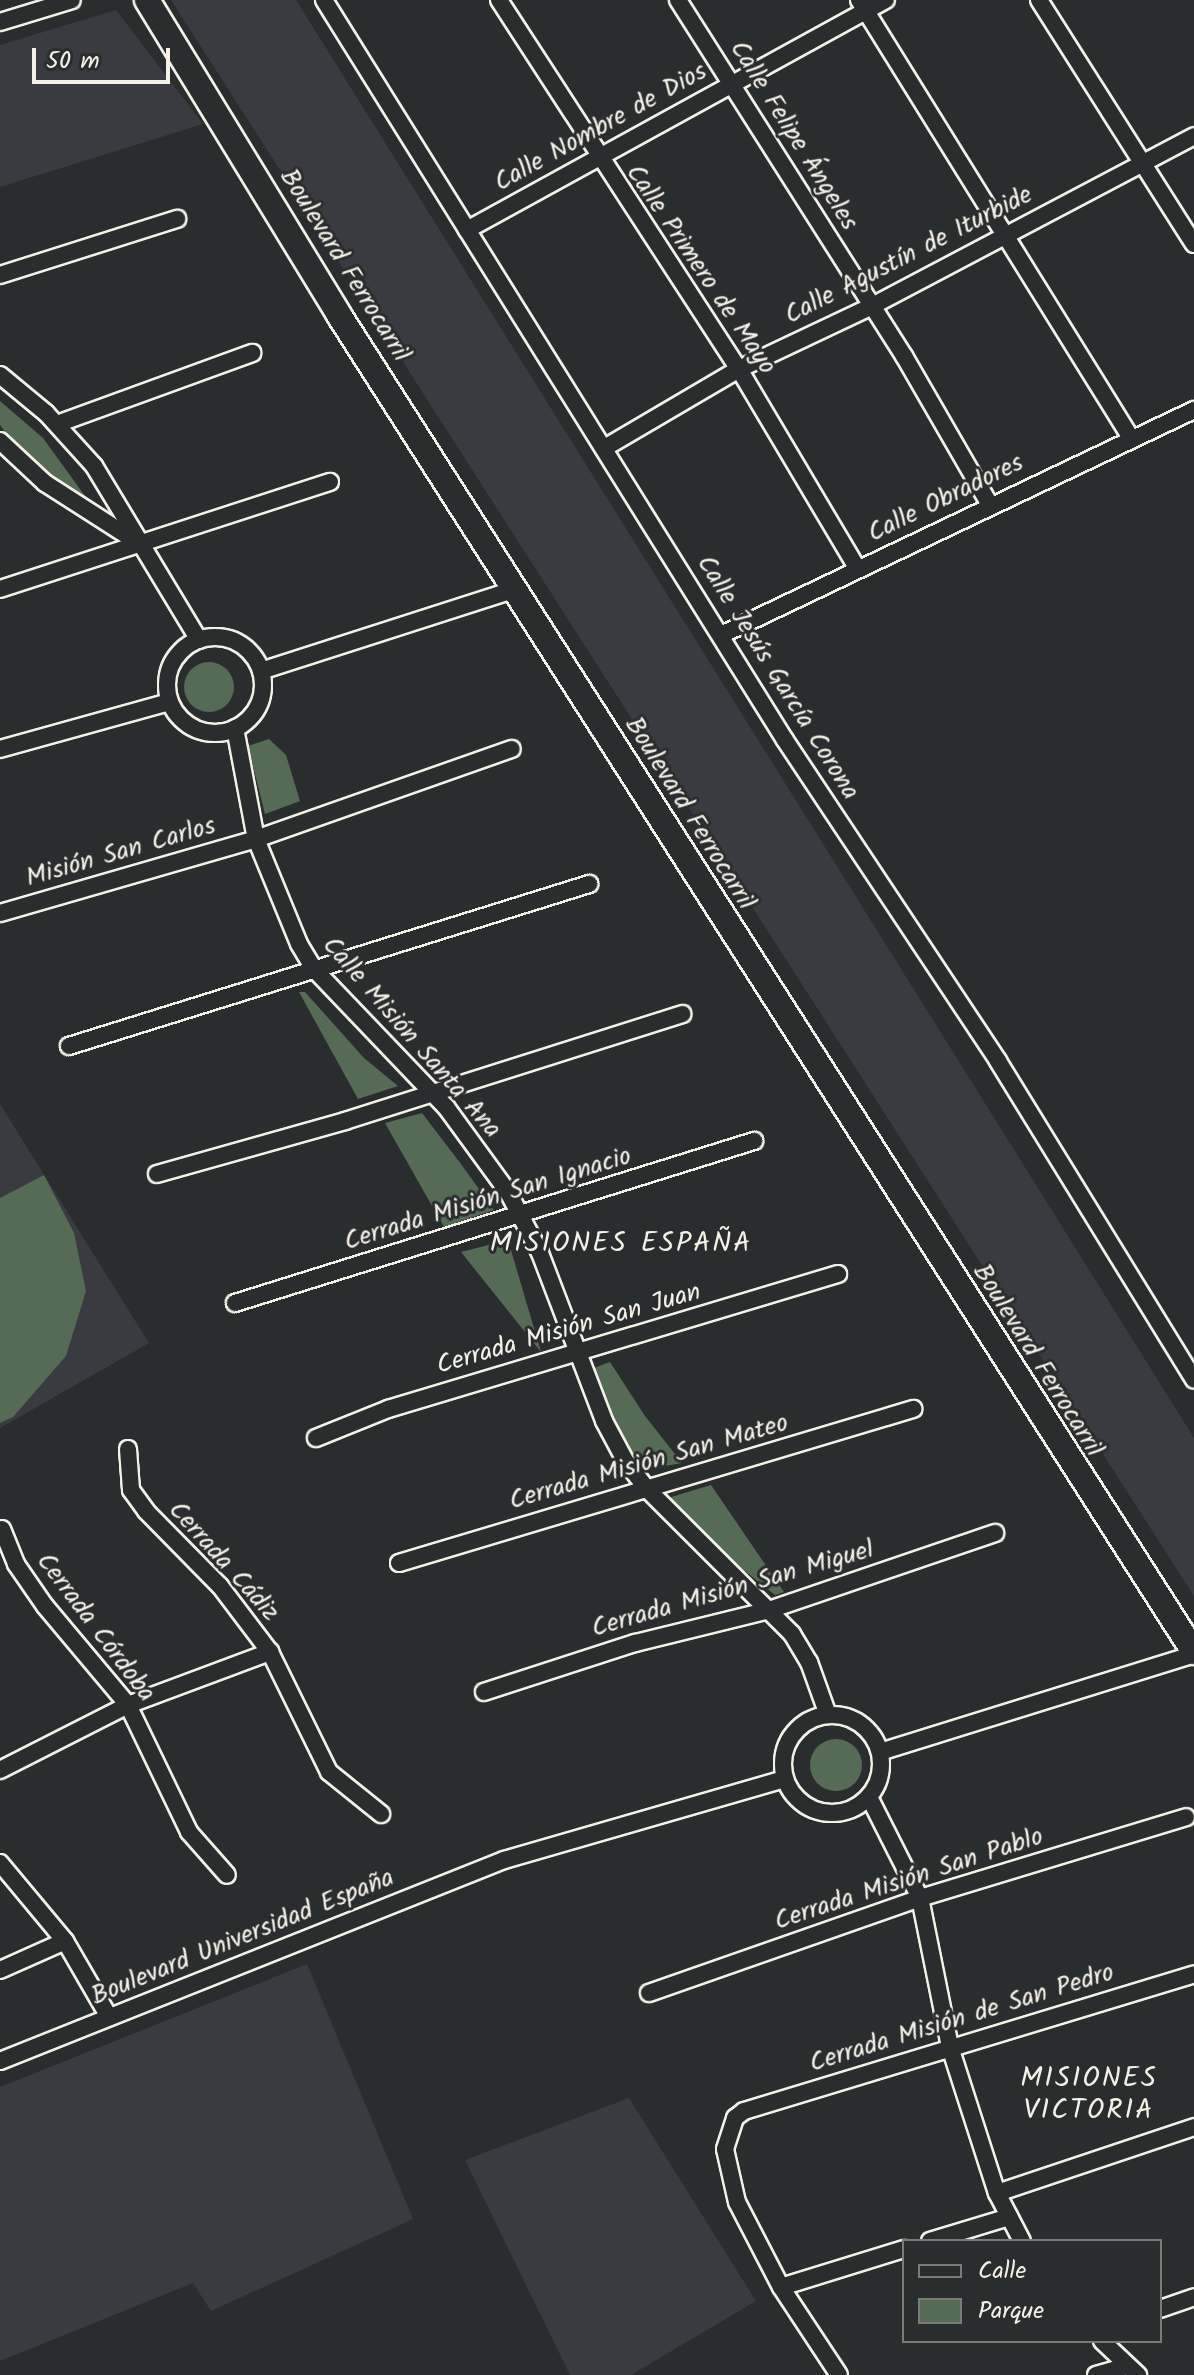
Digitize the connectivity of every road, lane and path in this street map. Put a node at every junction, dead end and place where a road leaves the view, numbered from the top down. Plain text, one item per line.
1 (72, 0) edge
2 (147, 0) edge
3 (499, 0) edge
4 (678, 0) edge
5 (886, 0) edge
6 (1039, 0) edge
7 (327, 1) edge
8 (862, 5) edge
9 (0, 22) edge
10 (732, 83) junction
11 (1194, 136) edge
12 (598, 158) junction
13 (1142, 162) junction
14 (177, 219) dead end
15 (467, 230) junction
16 (1001, 236) junction
17 (1194, 244) edge
18 (0, 275) edge
19 (872, 306) junction
20 (252, 353) dead end
21 (739, 369) junction
22 (0, 375) edge
23 (1194, 410) edge
24 (57, 424) junction
25 (1131, 438) junction
26 (0, 441) edge
27 (606, 447) junction
28 (330, 482) dead end
29 (989, 503) junction
30 (140, 544) junction
31 (857, 568) junction
32 (0, 589) edge
33 (514, 590) junction
34 (721, 635) junction
35 (199, 640) junction
36 (261, 671) junction
37 (170, 702) junction
38 (235, 728) junction
39 (0, 749) edge
40 (512, 749) dead end
41 (256, 839) junction
42 (589, 884) dead end
43 (0, 913) edge
44 (314, 969) junction
45 (682, 1014) dead end
46 (69, 1046) dead end
47 (432, 1092) junction
48 (754, 1141) dead end
49 (157, 1174) dead end
50 (523, 1215) junction
51 (838, 1274) dead end
52 (235, 1303) dead end
53 (577, 1354) junction
54 (1194, 1379) edge
55 (913, 1409) dead end
56 (316, 1438) dead end
57 (128, 1449) dead end
58 (647, 1489) junction
59 (2, 1529) edge
60 (995, 1533) dead end
61 (399, 1563) dead end
62 (769, 1610) junction
63 (270, 1652) junction
64 (1194, 1653) edge
65 (484, 1692) dead end
66 (128, 1705) junction
67 (828, 1715) junction
68 (880, 1752) junction
69 (0, 1770) edge
70 (785, 1779) junction
71 (869, 1797) junction
72 (381, 1814) dead end
73 (1186, 1817) dead end
74 (0, 1863) edge
75 (227, 1875) dead end
76 (920, 1898) junction
77 (65, 1941) junction
78 (0, 1970) edge
79 (1194, 1974) edge
80 (649, 1993) dead end
81 (109, 2017) junction
82 (950, 2047) junction
83 (0, 2061) edge
84 (1194, 2127) edge
85 (997, 2193) junction
86 (1009, 2217) junction
87 (937, 2239) edge
88 (1021, 2239) edge
89 (902, 2250) edge
90 (781, 2287) junction
91 (1194, 2297) edge
92 (1162, 2308) edge
93 (1104, 2343) edge
94 (1132, 2371) edge
95 (839, 2375) edge
96 (1096, 2375) edge

1 - 9 street
2 - 33 main road, Boulevard Ferrocarril
3 - 12 street, Calle Primero de Mayo
4 - 10 street, Calle Felipe Ángeles
5 - 8 street, Calle Nombre de Dios
6 - 13 street
7 - 15 street, Calle Jesús García Corona
8 - 10 street, Calle Nombre de Dios
8 - 16 street
10 - 12 street, Calle Nombre de Dios
10 - 19 street, Calle Felipe Ángeles
11 - 13 street, Calle Agustín de Iturbide
12 - 15 street, Calle Nombre de Dios
12 - 21 street, Calle Primero de Mayo
13 - 16 street, Calle Agustín de Iturbide
13 - 17 street
14 - 18 street
15 - 27 street, Calle Jesús García Corona
16 - 19 street, Calle Agustín de Iturbide
16 - 25 street
19 - 21 street, Calle Agustín de Iturbide
19 - 29 street, Calle Felipe Ángeles
20 - 24 street
21 - 27 street, Calle Agustín de Iturbide
21 - 31 street, Calle Primero de Mayo
22 - 24 street
23 - 25 street, Calle Obradores
24 - 30 street
25 - 29 street, Calle Obradores
26 - 30 street
27 - 34 street, Calle Jesús García Corona
28 - 30 street
29 - 31 street, Calle Obradores
30 - 32 street
30 - 35 street
31 - 34 street, Calle Obradores
33 - 36 street
33 - 64 main road, Boulevard Ferrocarril
34 - 54 street, Calle Jesús García Corona
35 - 36 street
35 - 37 street
36 - 38 street
37 - 38 street
37 - 39 street
38 - 41 street, Calle Misión Santa Ana
40 - 41 street, Misión San Carlos
41 - 43 street, Misión San Carlos
41 - 44 street, Calle Misión Santa Ana
42 - 44 street
44 - 46 street
44 - 47 street, Calle Misión Santa Ana
45 - 47 street
47 - 49 street
47 - 50 street, Calle Misión Santa Ana
48 - 50 street, Cerrada Misión San Ignacio
50 - 52 street, Cerrada Misión San Ignacio
50 - 53 street, Calle Misión Santa Ana
51 - 53 street, Cerrada Misión San Juan
53 - 56 street, Cerrada Misión San Juan
53 - 58 street, Calle Misión Santa Ana
55 - 58 street, Cerrada Misión San Mateo
57 - 63 street, Cerrada Cádiz
58 - 61 street, Cerrada Misión San Mateo
58 - 62 street, Calle Misión Santa Ana
59 - 66 street, Cerrada Córdoba
60 - 62 street, Cerrada Misión San Miguel
62 - 65 street, Cerrada Misión San Miguel
62 - 67 street, Calle Misión Santa Ana
63 - 66 street
63 - 72 street, Cerrada Cádiz
64 - 68 street
66 - 69 street
66 - 75 street, Cerrada Córdoba
67 - 68 street
67 - 70 street
68 - 71 street
70 - 71 street
70 - 81 street, Boulevard Universidad España
71 - 76 street
73 - 76 street, Cerrada Misión San Pablo
74 - 77 street
76 - 80 street, Cerrada Misión San Pablo
76 - 82 street
77 - 78 street
77 - 81 street
79 - 82 street, Cerrada Misión de San Pedro
81 - 83 street, Boulevard Universidad España
82 - 85 street
82 - 90 street, Cerrada Misión de San Pedro
84 - 85 street
85 - 86 street
86 - 87 street
86 - 88 street
89 - 90 street
90 - 95 street
91 - 92 street
93 - 94 street
94 - 96 street

